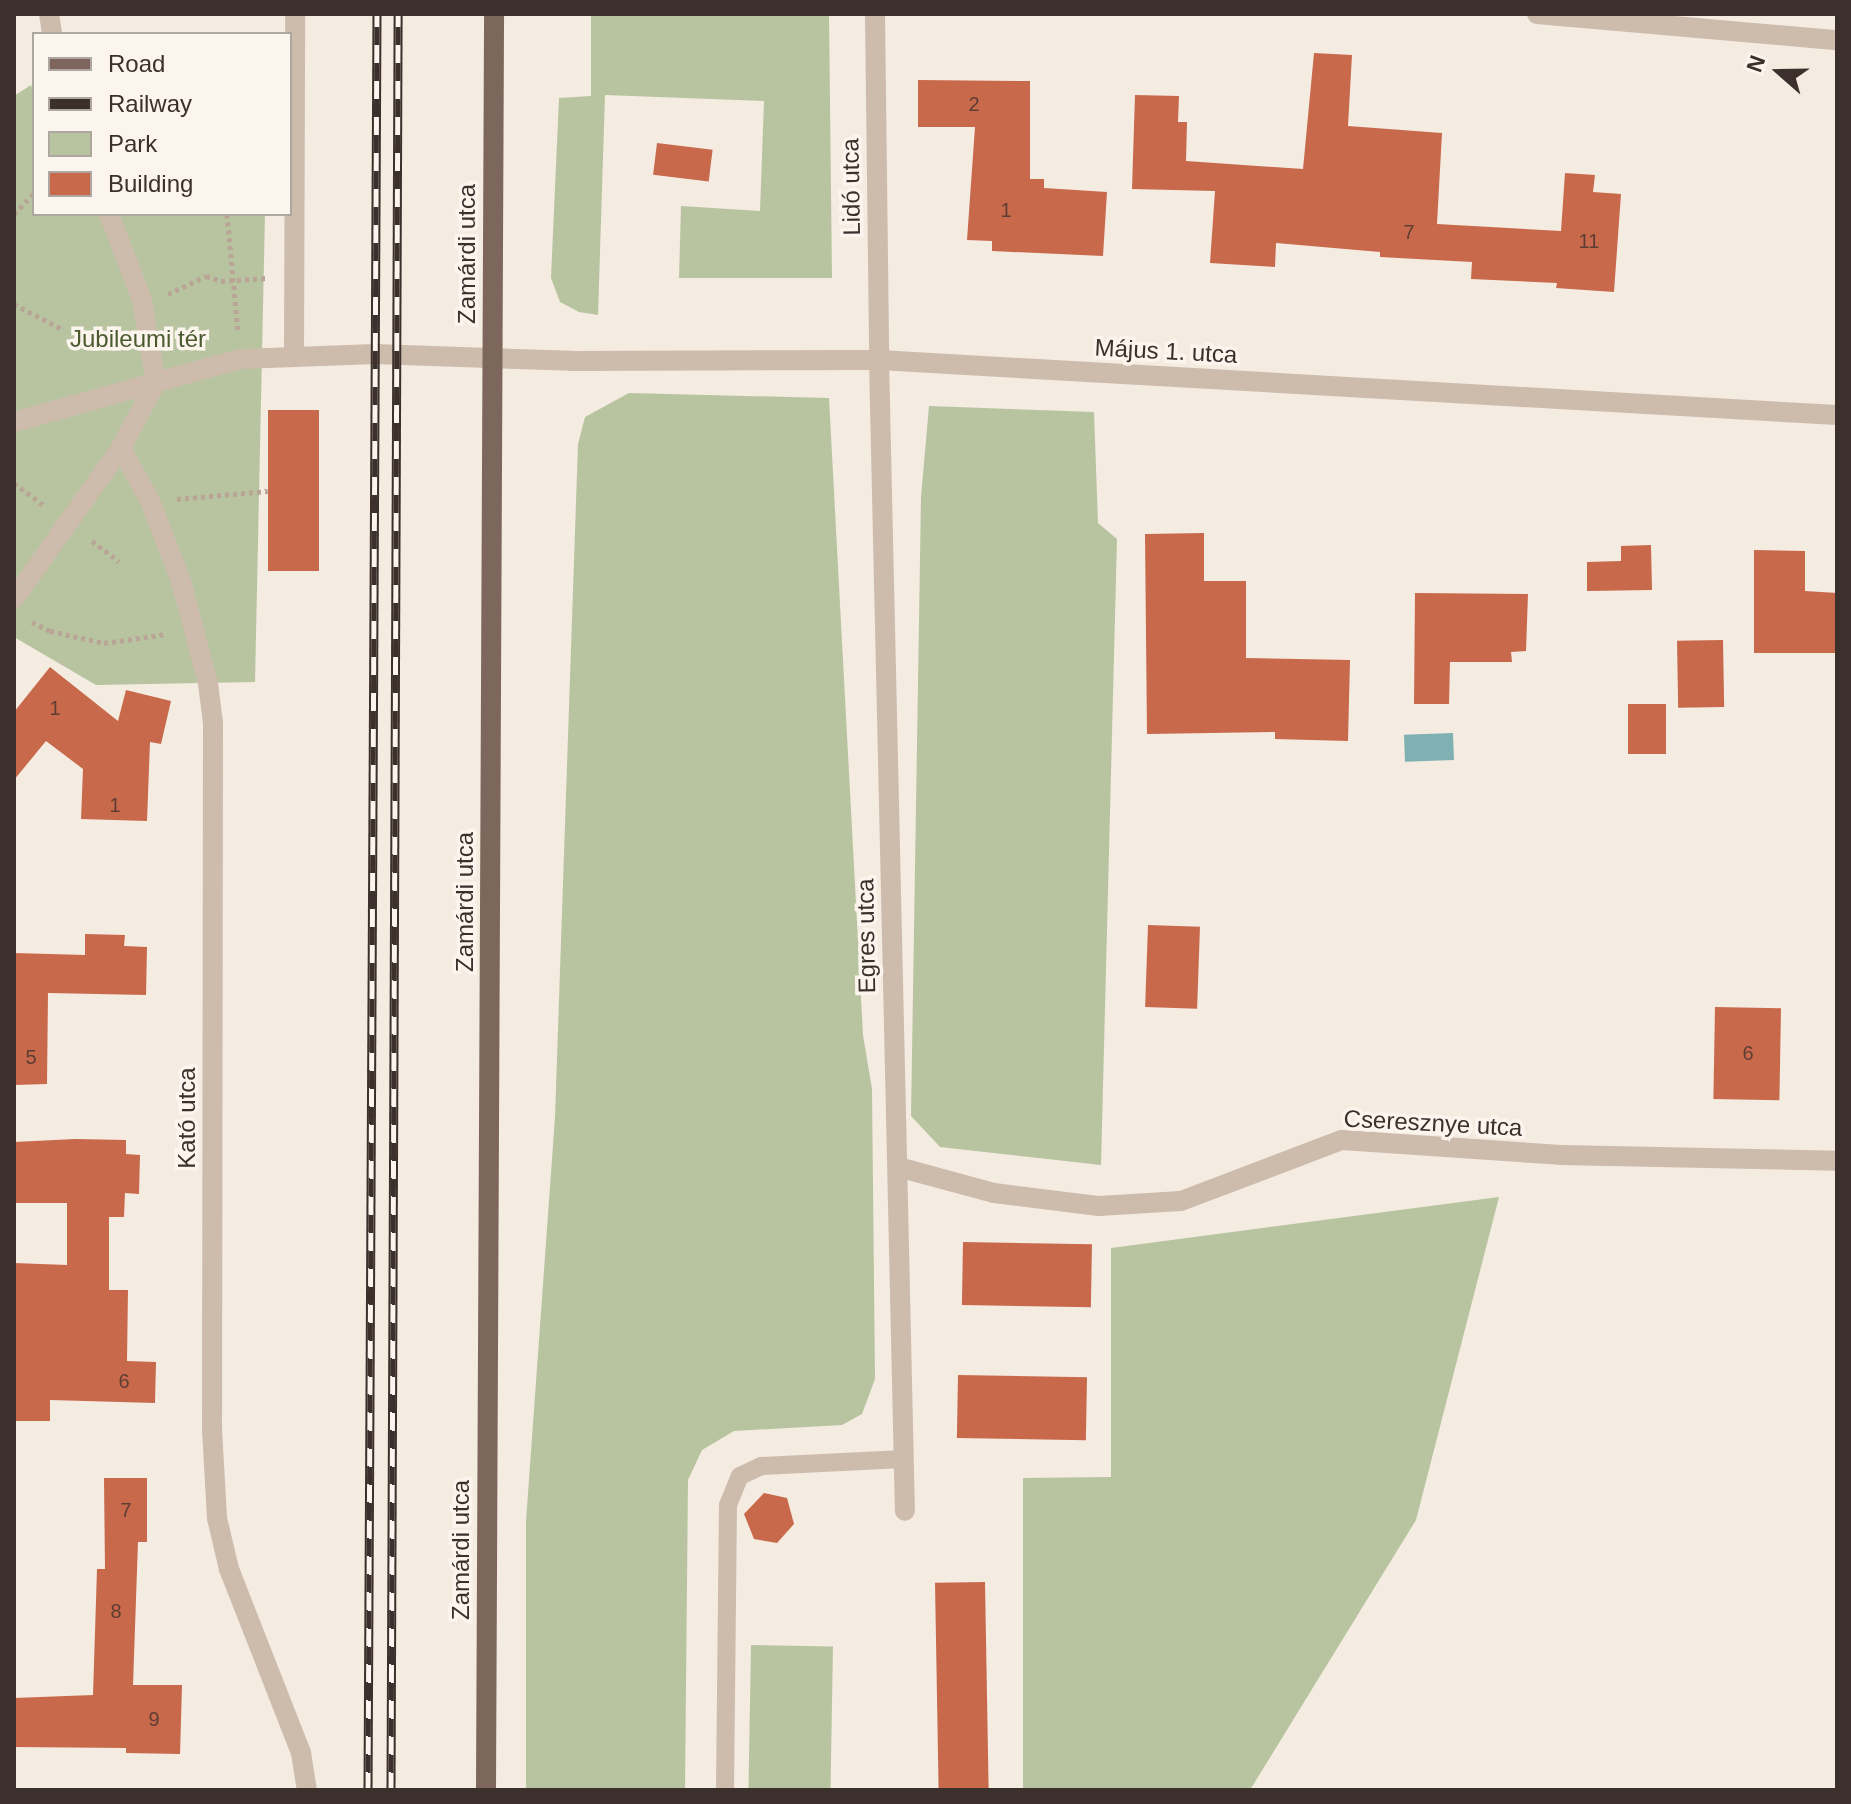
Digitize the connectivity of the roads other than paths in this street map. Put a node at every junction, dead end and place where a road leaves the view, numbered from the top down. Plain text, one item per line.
1 (295, 14) edge
2 (494, 14) edge
3 (875, 14) edge
4 (1537, 14) edge
5 (1837, 40) edge
6 (110, 216) edge
7 (294, 355) junction
8 (492, 358) junction
9 (879, 360) junction
10 (156, 382) junction
11 (1837, 415) edge
12 (14, 422) edge
13 (121, 448) junction
14 (14, 599) edge
15 (1837, 1161) edge
16 (898, 1167) junction
17 (903, 1459) junction
18 (905, 1511) dead end
19 (307, 1790) edge
20 (486, 1790) edge
21 (725, 1790) edge

1 - 7 street
2 - 8 main road, Zamárdi utca
3 - 9 street, Lidó utca
4 - 5 street
6 - 10 street
7 - 8 street
7 - 10 street
8 - 9 street, Május 1. utca
8 - 20 main road, Zamárdi utca
9 - 11 street, Május 1. utca
9 - 16 street, Egres utca
10 - 12 street
10 - 13 street
13 - 14 street
13 - 19 street, Kató utca
15 - 16 street, Cseresznye utca
16 - 17 street, Egres utca
17 - 18 street, Egres utca
17 - 21 lane

